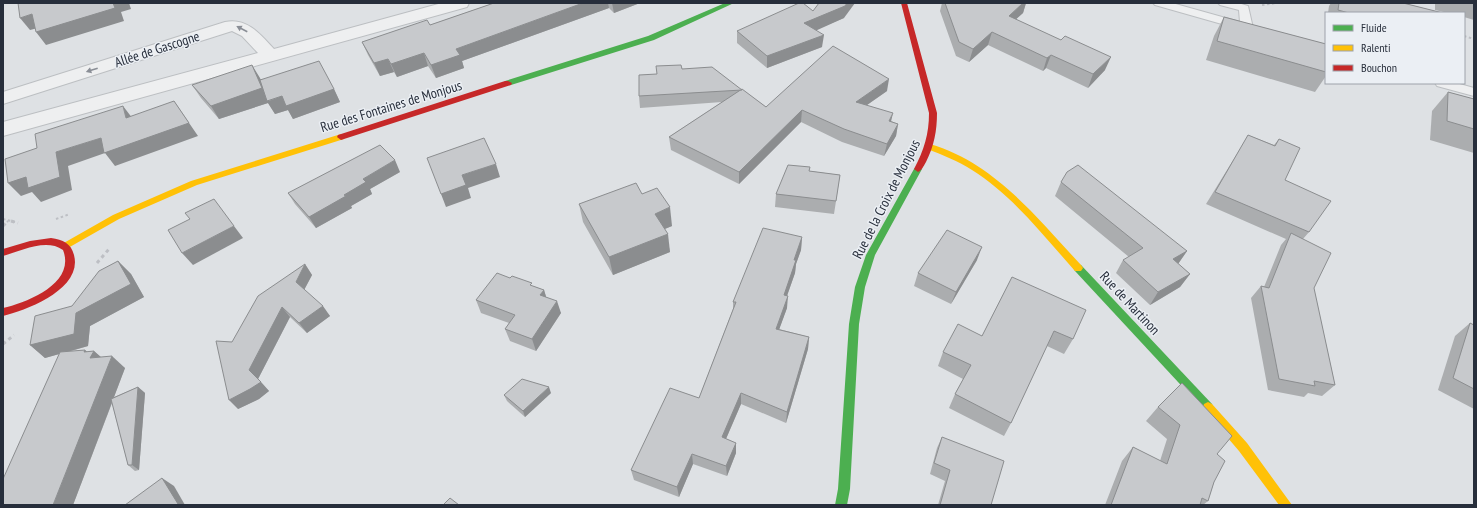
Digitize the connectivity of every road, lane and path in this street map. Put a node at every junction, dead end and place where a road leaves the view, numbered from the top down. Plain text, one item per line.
1 (461, 3) edge
2 (731, 3) edge
3 (904, 3) edge
4 (1160, 3) edge
5 (1224, 3) edge
6 (1247, 28) junction
7 (1261, 32) edge
8 (270, 55) junction
9 (1445, 84) edge
10 (34, 88) junction
11 (1474, 92) edge
12 (3, 98) edge
13 (33, 121) junction
14 (3, 129) edge
15 (930, 147) junction
16 (3, 219) edge
17 (3, 226) edge
18 (65, 246) junction
19 (3, 253) edge
20 (3, 312) edge
21 (841, 505) edge
22 (1286, 505) edge

1 - 8 street
2 - 18 street, Rue des Fontaines de Monjous
3 - 15 street, Rue de la Croix de Monjous
4 - 6 lane
5 - 6 lane
6 - 7 lane
8 -> 10 street, Allée de Gascogne
8 - 13 street
9 - 11 lane
10 - 12 street, Allée de Gascogne
10 - 13 street
13 - 14 street
15 - 21 street, Rue de la Croix de Monjous
15 - 22 street, Rue de Martinon
16 - 17 path
18 - 19 street
18 - 20 street

